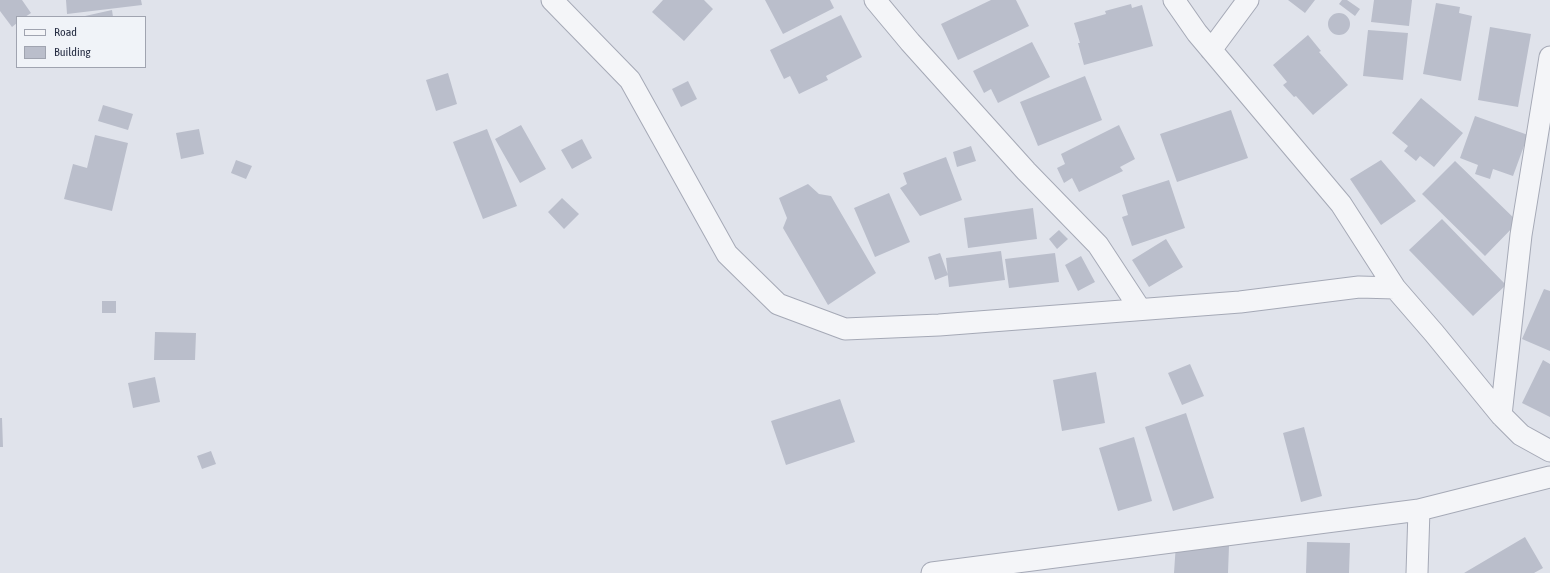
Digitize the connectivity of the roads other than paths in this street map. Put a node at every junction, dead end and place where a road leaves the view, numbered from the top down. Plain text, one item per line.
1 (552, 0) edge
2 (875, 0) edge
3 (1174, 0) edge
4 (1248, 0) edge
5 (1211, 50) junction
6 (1550, 57) edge
7 (1395, 288) junction
8 (1140, 309) junction
9 (1501, 415) junction
10 (1550, 451) edge
11 (1550, 477) edge
12 (1419, 510) junction
13 (932, 573) edge
14 (1417, 573) edge

1 - 8 street
2 - 8 street
3 - 5 street
4 - 5 street
5 - 7 street
6 - 9 street
7 - 8 street
7 - 9 street
9 - 10 street
11 - 12 street
12 - 13 street
12 - 14 street

